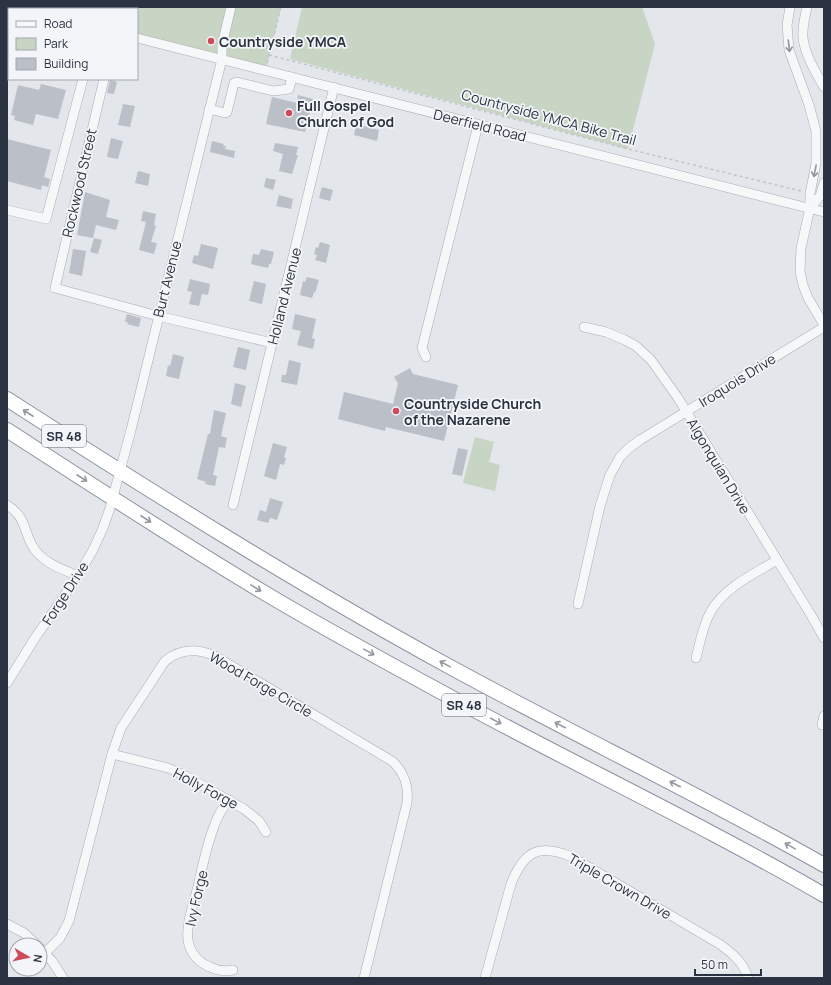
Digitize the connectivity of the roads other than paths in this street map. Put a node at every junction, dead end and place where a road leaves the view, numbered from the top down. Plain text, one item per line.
1 (231, 7) edge
2 (790, 7) edge
3 (807, 7) edge
4 (138, 38) edge
5 (222, 59) junction
6 (292, 77) junction
7 (83, 80) edge
8 (104, 80) edge
9 (334, 87) junction
10 (824, 87) edge
11 (209, 109) junction
12 (478, 125) junction
13 (824, 183) edge
14 (810, 208) junction
15 (7, 210) edge
16 (824, 212) edge
17 (158, 316) junction
18 (824, 326) edge
19 (584, 327) dead end
20 (272, 343) junction
21 (426, 357) dead end
22 (7, 400) edge
23 (686, 411) junction
24 (7, 430) edge
25 (120, 472) junction
26 (113, 498) junction
27 (7, 505) edge
28 (233, 505) dead end
29 (777, 560) junction
30 (78, 576) junction
31 (578, 604) dead end
32 (824, 638) edge
33 (696, 658) dead end
34 (7, 683) edge
35 (112, 754) junction
36 (229, 800) junction
37 (266, 832) dead end
38 (824, 865) edge
39 (824, 895) edge
40 (7, 924) edge
41 (28, 937) edge
42 (48, 946) edge
43 (48, 957) edge
44 (233, 970) dead end
45 (63, 978) edge
46 (364, 978) edge
47 (485, 978) edge
48 (748, 978) edge

1 - 5 street, Burt Avenue
2 -> 14 street
3 - 10 street
4 - 5 street, Deerfield Road
5 - 6 street, Deerfield Road
5 - 11 street, Burt Avenue
6 - 9 street, Deerfield Road
6 - 11 street
7 - 15 street
8 - 17 street, Rockwood Street
9 - 12 street, Deerfield Road
9 - 20 street, Holland Avenue
11 - 17 street, Burt Avenue
12 - 14 street, Deerfield Road
12 - 21 street
13 - 14 street
14 - 16 street, Deerfield Road
14 - 18 street
17 - 20 street
17 - 25 street, Burt Avenue
18 - 23 street, Iroquois Drive
19 - 23 street, Algonquian Drive
20 - 28 street, Holland Avenue
25 -> 22 highway, SR 48
23 - 29 street, Algonquian Drive
23 - 31 street, Iroquois Drive
24 -> 26 highway, SR 48
25 - 26 street, Burt Avenue
38 -> 25 highway, SR 48
26 - 30 street, Forge Drive
26 -> 39 highway, SR 48
27 - 30 street
29 - 32 street, Algonquian Drive
29 - 33 street
30 - 34 street, Forge Drive
35 - 36 street, Holly Forge
35 - 42 street, Wood Forge Circle
35 - 46 street, Wood Forge Circle
36 - 37 street, Holly Forge
36 - 44 street, Ivy Forge
40 - 41 street
43 - 45 street
47 - 48 street, Triple Crown Drive

